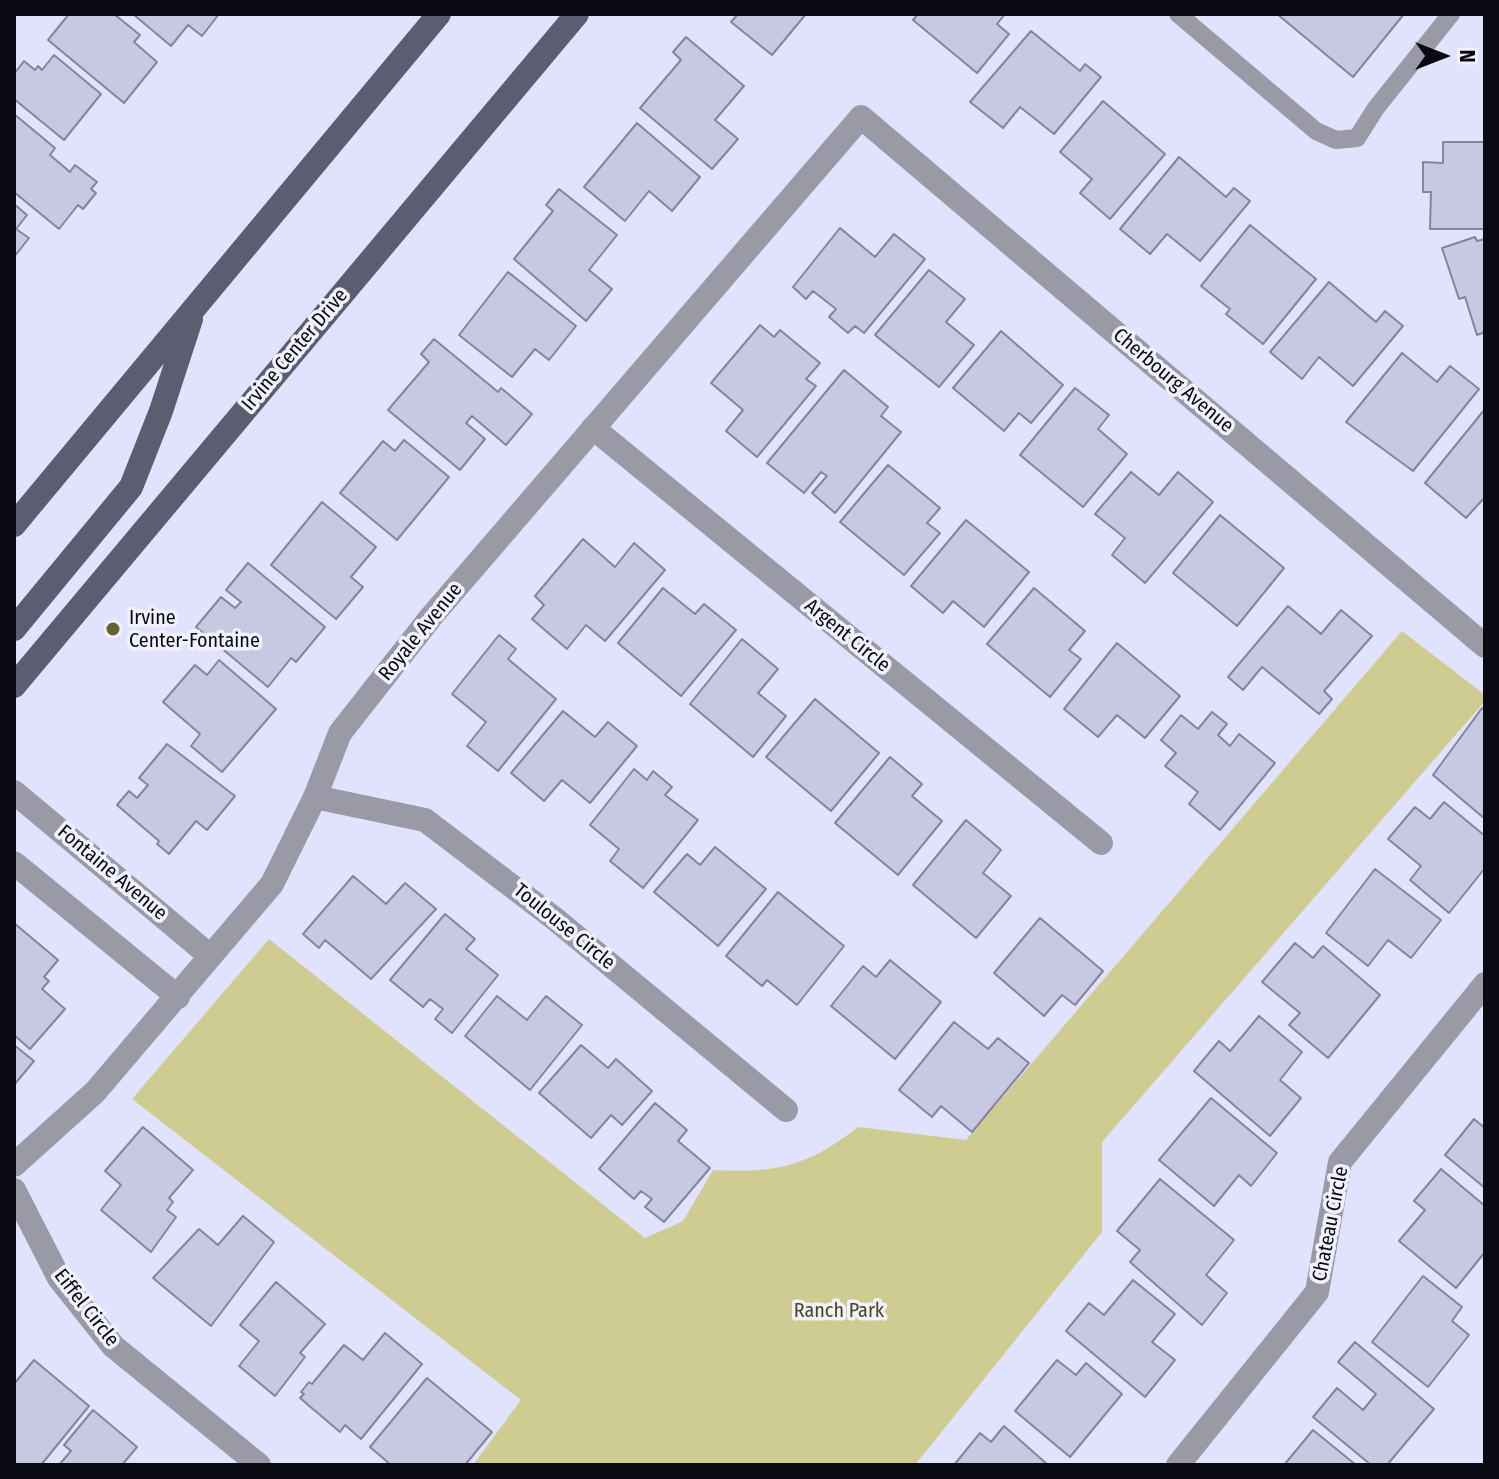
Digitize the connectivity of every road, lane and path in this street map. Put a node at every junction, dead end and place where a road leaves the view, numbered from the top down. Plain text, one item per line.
1 (439, 14) edge
2 (577, 14) edge
3 (1178, 14) edge
4 (1451, 14) edge
5 (861, 117) joint
6 (195, 305) junction
7 (593, 428) junction
8 (14, 525) edge
9 (14, 629) edge
10 (1485, 646) edge
11 (14, 686) edge
12 (14, 792) edge
13 (315, 797) junction
14 (1101, 843) dead end
15 (14, 863) edge
16 (209, 955) junction
17 (1485, 984) edge
18 (178, 997) junction
19 (786, 1110) dead end
20 (14, 1165) edge
21 (14, 1190) edge
22 (259, 1465) edge
23 (1178, 1465) edge

1 - 6 main road
2 - 11 main road, Irvine Center Drive
3 - 4 lane
5 - 7 street, Royale Avenue
5 - 10 street, Cherbourg Avenue
6 - 8 main road
6 - 9 main road
7 - 13 street, Royale Avenue
7 - 14 street, Argent Circle
12 - 16 street, Fontaine Avenue
13 - 16 street, Royale Avenue
13 - 19 street, Toulouse Circle
15 - 18 street
16 - 18 street, Royale Avenue
17 - 23 street, Chateau Circle
18 - 20 street, Royale Avenue
21 - 22 street, Eiffel Circle

